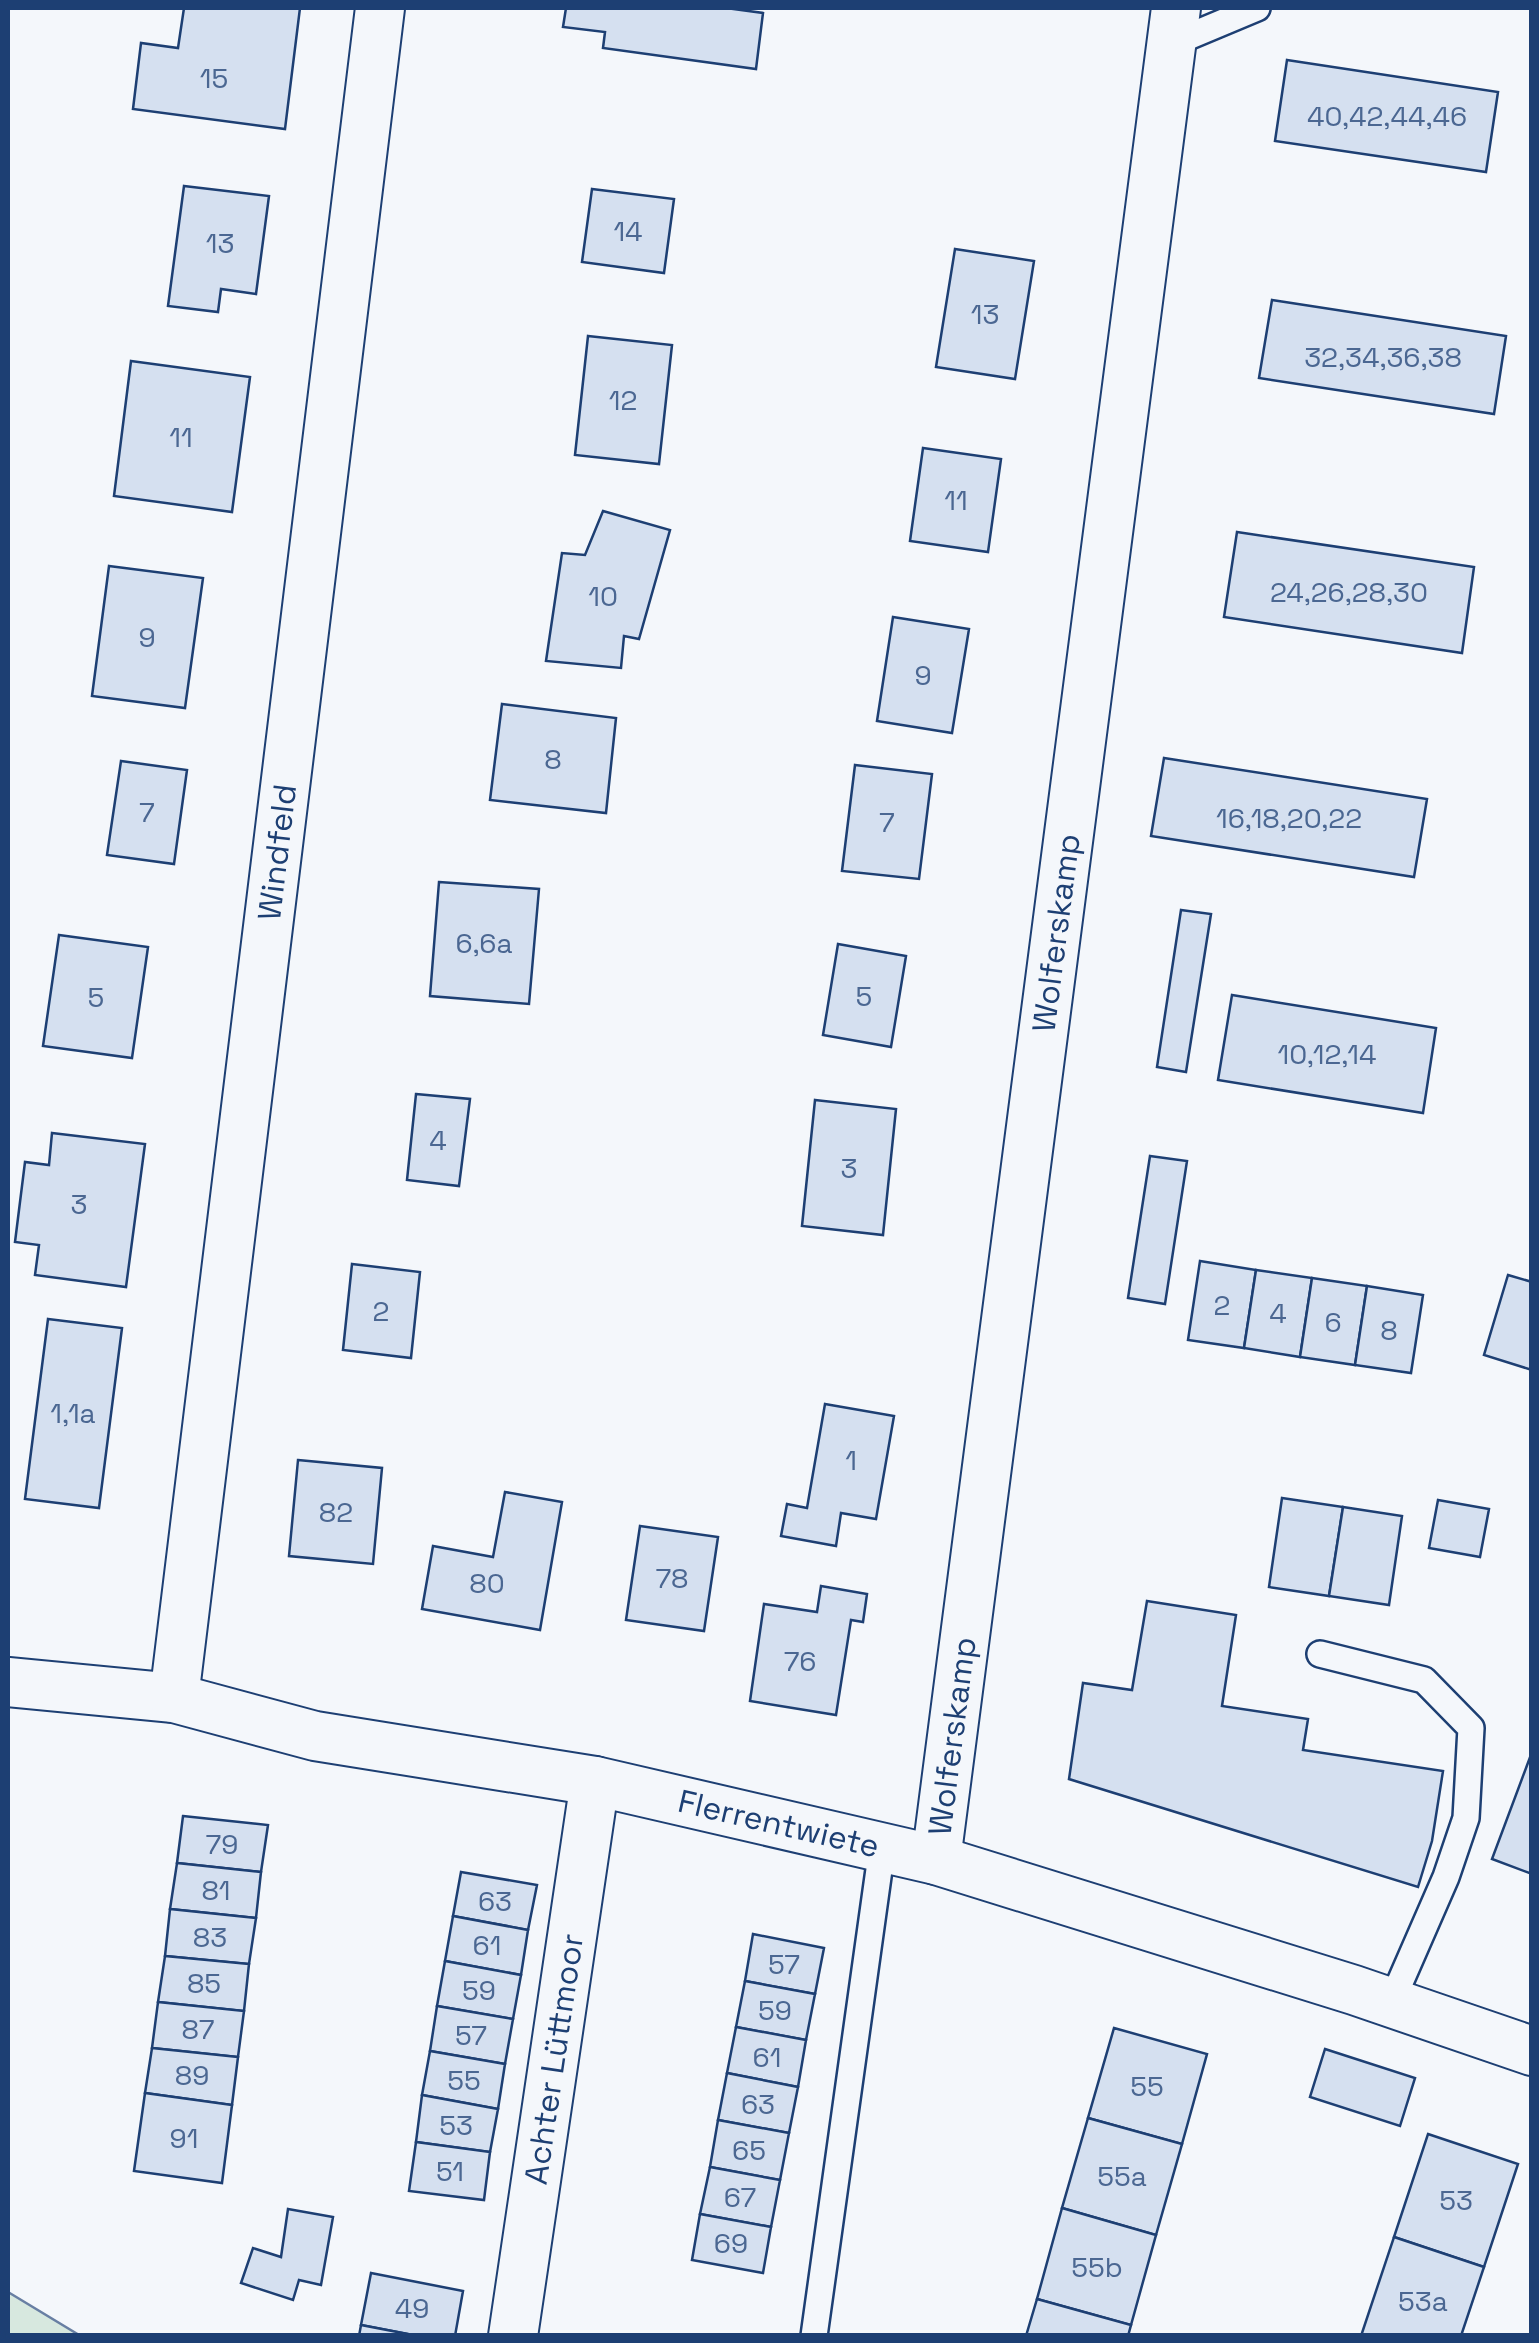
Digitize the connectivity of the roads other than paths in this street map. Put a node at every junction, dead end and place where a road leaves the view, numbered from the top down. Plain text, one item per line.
1 (380, 8) edge
2 (1256, 8) edge
3 (1173, 26) edge
4 (1320, 1654) dead end
5 (8, 1682) edge
6 (174, 1698) junction
7 (594, 1781) junction
8 (882, 1848) junction
9 (936, 1860) junction
10 (1391, 2003) junction
11 (1532, 2051) edge
12 (513, 2336) edge
13 (814, 2336) edge

1 - 6 street, Windfeld
2 - 3 lane
3 - 9 street, Wolferskamp
4 - 10 lane
5 - 6 street, Flerrentwiete
6 - 7 street, Flerrentwiete
7 - 8 street, Flerrentwiete
7 - 12 street, Achter Lüttmoor
8 - 9 street, Flerrentwiete
8 - 13 lane
9 - 10 street, Flerrentwiete
10 - 11 street, Flerrentwiete

